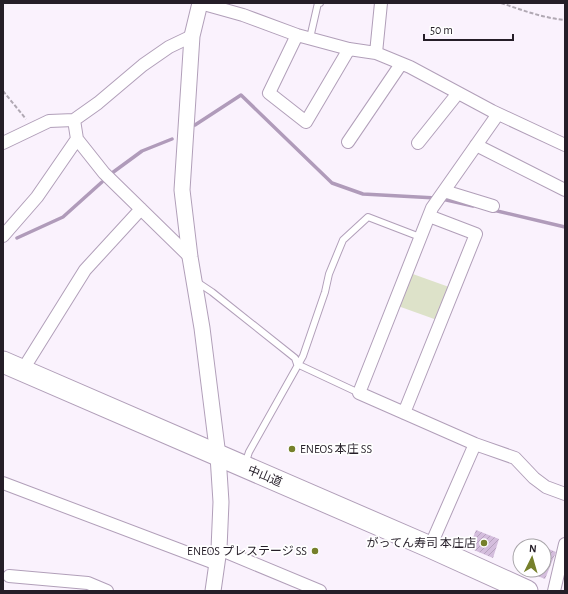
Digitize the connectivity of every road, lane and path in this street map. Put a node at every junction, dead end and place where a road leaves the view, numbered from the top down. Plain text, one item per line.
1 (200, 3) edge
2 (320, 3) edge
3 (381, 3) edge
4 (501, 3) edge
5 (565, 20) edge
6 (297, 35) junction
7 (192, 36) junction
8 (310, 38) junction
9 (349, 49) junction
10 (376, 53) junction
11 (401, 64) junction
12 (3, 91) edge
13 (458, 93) junction
14 (498, 114) junction
15 (74, 120) junction
16 (33, 128) junction
17 (77, 139) junction
18 (348, 142) dead end
19 (3, 143) edge
20 (418, 143) dead end
21 (476, 145) junction
22 (565, 145) edge
23 (565, 190) edge
24 (440, 196) junction
25 (493, 206) dead end
26 (141, 210) junction
27 (429, 216) junction
28 (3, 236) edge
29 (420, 237) junction
30 (190, 257) junction
31 (194, 281) junction
32 (3, 362) edge
33 (297, 364) junction
34 (22, 371) junction
35 (359, 393) junction
36 (404, 413) junction
37 (475, 444) junction
38 (218, 456) junction
39 (244, 467) junction
40 (3, 483) edge
41 (565, 494) edge
42 (565, 544) edge
43 (430, 547) junction
44 (219, 549) junction
45 (217, 564) junction
46 (9, 576) dead end
47 (100, 590) edge
48 (213, 591) edge
49 (320, 591) edge
50 (527, 591) edge
51 (554, 591) edge

1 - 6 street
1 - 7 street
2 - 8 lane
3 - 10 street
4 - 5 path
6 - 8 street
6 - 9 street
7 - 15 street
7 - 30 street
8 - 9 street
9 - 10 street
10 - 11 street
11 - 13 street
11 - 18 street
12 - 16 path
13 - 14 street
13 - 20 street
14 - 21 street
14 - 22 street
15 - 16 street
15 - 17 street
16 - 19 street
17 - 26 street
17 - 28 street
21 - 23 street
21 - 24 street
24 - 25 street
24 - 27 street
26 - 30 street
26 - 34 street
27 - 29 street
27 - 36 street
29 - 33 lane
29 - 35 street
30 - 31 street
31 - 33 lane
31 - 38 street
32 - 34 highway, 中山道
33 - 35 lane
33 - 39 lane
34 - 38 highway, 中山道
35 - 36 street
36 - 37 street
37 - 41 street
37 - 43 street
38 - 39 highway, 中山道
38 - 44 street
39 - 43 highway, 中山道
40 - 45 street
42 - 51 street
43 - 50 highway, 中山道
44 - 45 street
44 - 49 street
45 - 48 street
46 - 47 street

